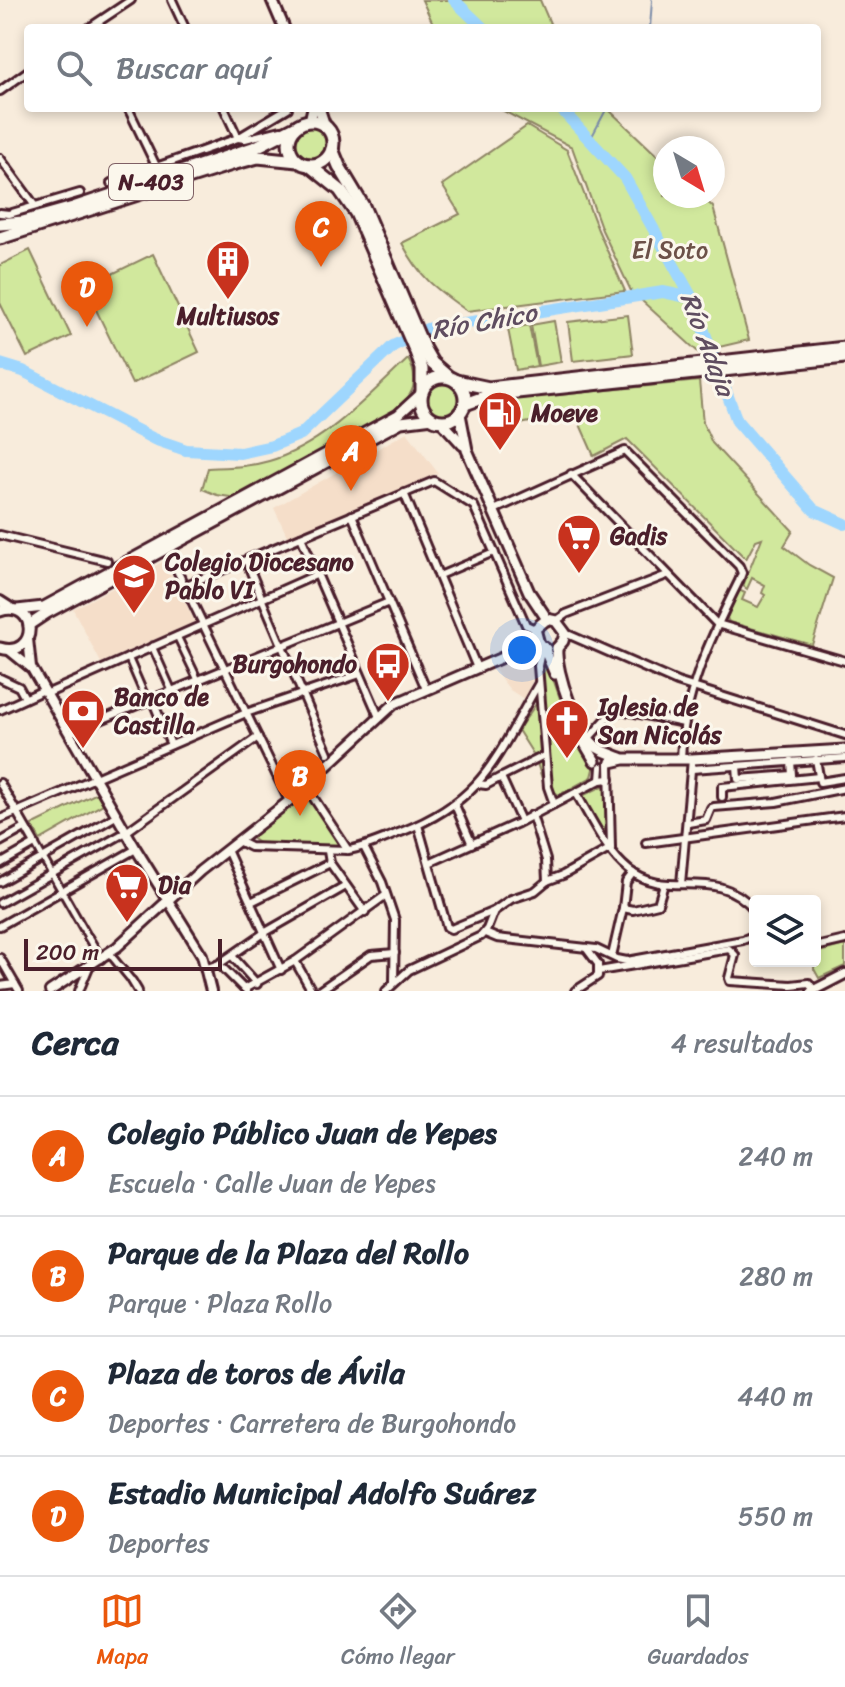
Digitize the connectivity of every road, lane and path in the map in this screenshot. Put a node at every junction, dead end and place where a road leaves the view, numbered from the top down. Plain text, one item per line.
1 (131, 0) edge
2 (172, 0) edge
3 (272, 0) edge
4 (95, 24) edge
5 (183, 24) edge
6 (282, 24) edge
7 (24, 74) edge
8 (0, 91) edge
9 (130, 112) edge
10 (226, 112) edge
11 (281, 112) edge
12 (312, 112) edge
13 (320, 112) edge
14 (310, 121) junction
15 (325, 126) junction
16 (295, 127) junction
17 (238, 138) junction
18 (332, 149) junction
19 (0, 158) edge
20 (304, 163) junction
21 (157, 168) junction
22 (111, 183) dead end
23 (80, 193) dead end
24 (35, 206) junction
25 (0, 213) edge
26 (0, 224) edge
27 (0, 238) edge
28 (408, 322) junction
29 (845, 348) edge
30 (420, 350) junction
31 (845, 357) edge
32 (753, 363) junction
33 (679, 371) junction
34 (452, 379) junction
35 (422, 392) junction
36 (462, 409) junction
37 (437, 420) junction
38 (467, 450) junction
39 (571, 474) junction
40 (404, 493) junction
41 (494, 510) junction
42 (352, 515) junction
43 (0, 535) edge
44 (301, 537) junction
45 (495, 552) junction
46 (170, 556) dead end
47 (246, 560) junction
48 (107, 561) dead end
49 (318, 574) junction
50 (667, 575) junction
51 (438, 576) junction
52 (184, 586) junction
53 (529, 592) junction
54 (262, 599) junction
55 (0, 601) edge
56 (389, 602) junction
57 (9, 610) edge
58 (552, 620) junction
59 (338, 623) junction
60 (203, 624) junction
61 (717, 624) junction
62 (29, 625) junction
63 (565, 633) junction
64 (177, 636) junction
65 (539, 638) junction
66 (28, 639) junction
67 (152, 646) junction
68 (282, 646) junction
69 (557, 648) junction
70 (4, 649) edge
71 (128, 657) junction
72 (845, 661) edge
73 (31, 667) junction
74 (477, 668) junction
75 (225, 669) junction
76 (360, 674) junction
77 (0, 678) edge
78 (198, 680) junction
79 (539, 683) junction
80 (692, 687) junction
81 (426, 689) junction
82 (172, 691) junction
83 (45, 692) junction
84 (302, 694) junction
85 (25, 698) junction
86 (149, 700) junction
87 (0, 710) edge
88 (246, 713) junction
89 (379, 717) junction
90 (684, 723) junction
91 (69, 733) junction
92 (845, 735) edge
93 (258, 737) junction
94 (589, 738) junction
95 (171, 745) junction
96 (845, 746) edge
97 (328, 753) dead end
98 (545, 755) junction
99 (845, 758) edge
100 (816, 759) junction
101 (604, 760) junction
102 (791, 761) junction
103 (688, 763) junction
104 (737, 766) junction
105 (501, 777) junction
106 (94, 778) junction
107 (845, 778) edge
108 (610, 779) junction
109 (820, 779) junction
110 (600, 780) junction
111 (0, 783) edge
112 (478, 784) junction
113 (305, 785) junction
114 (845, 788) edge
115 (576, 793) junction
116 (722, 797) dead end
117 (289, 801) junction
118 (554, 804) junction
119 (455, 805) junction
120 (17, 812) junction
121 (532, 815) junction
122 (116, 816) junction
123 (845, 816) edge
124 (0, 819) edge
125 (521, 821) junction
126 (688, 823) junction
127 (418, 825) junction
128 (25, 828) junction
129 (126, 832) junction
130 (687, 838) junction
131 (238, 841) junction
132 (0, 842) edge
133 (471, 842) junction
134 (646, 843) dead end
135 (35, 844) junction
136 (364, 847) junction
137 (611, 848) junction
138 (136, 849) junction
139 (227, 850) junction
140 (348, 850) junction
141 (328, 851) junction
142 (42, 858) junction
143 (330, 863) junction
144 (429, 863) junction
145 (0, 864) edge
146 (633, 873) junction
147 (51, 874) junction
148 (547, 881) junction
149 (0, 882) edge
150 (664, 884) junction
151 (681, 884) junction
152 (346, 886) junction
153 (61, 891) junction
154 (386, 895) junction
155 (168, 898) junction
156 (251, 902) junction
157 (0, 903) edge
158 (749, 904) edge
159 (623, 908) junction
160 (494, 911) junction
161 (365, 912) junction
162 (0, 926) edge
163 (264, 933) junction
164 (485, 933) junction
165 (88, 937) joint
166 (749, 938) edge
167 (845, 940) edge
168 (821, 946) edge
169 (586, 948) junction
170 (395, 953) junction
171 (105, 956) junction
172 (232, 956) junction
173 (612, 956) junction
174 (0, 958) edge
175 (295, 961) junction
176 (219, 964) junction
177 (89, 967) junction
178 (207, 968) junction
179 (281, 970) junction
180 (599, 971) junction
181 (845, 974) edge
182 (132, 981) joint
183 (394, 981) junction
184 (15, 984) junction
185 (257, 984) junction
186 (0, 986) edge
187 (245, 990) edge
188 (19, 991) edge
189 (50, 991) edge
190 (79, 991) edge
191 (138, 991) edge
192 (211, 991) edge
193 (312, 991) edge
194 (319, 991) edge
195 (386, 991) edge
196 (575, 991) edge
197 (814, 991) edge

1 - 4 street
2 - 5 street
3 - 6 main road
7 - 8 street
9 - 21 street
10 - 17 street
11 - 17 street
12 - 14 main road
13 - 15 main road
14 - 15 highway
14 - 16 highway, N-403
15 - 18 highway
16 - 17 street
16 - 20 highway
16 - 26 highway, N-403
17 - 21 street
18 - 20 highway
18 - 28 highway
19 - 24 street
20 - 27 highway, N-403
20 - 28 highway
21 - 22 street
23 - 24 street
24 - 25 street
28 - 30 highway
29 - 32 highway
30 - 34 highway
30 - 35 highway
31 - 32 highway
32 - 33 highway
33 - 34 highway
33 - 36 highway
34 - 35 highway
34 - 36 highway
35 - 37 highway
35 - 57 main road
36 - 37 highway
36 - 38 main road
37 - 38 main road
37 - 62 main road
38 - 41 main road
39 - 41 street
39 - 50 street
39 - 61 street
40 - 42 street
40 - 45 street
40 - 51 street
41 - 53 main road
42 - 44 street
42 - 56 street
43 - 48 street
44 - 47 street
44 - 49 street
45 - 51 street
45 - 65 street
46 - 52 street
47 - 52 street
47 - 54 street
49 - 54 street
49 - 59 street
50 - 58 street
50 - 61 street
51 - 74 street
52 - 60 street
53 - 58 main road
53 - 65 main road
54 - 60 street
54 - 68 street
55 - 57 street
56 - 59 street
56 - 81 street
57 - 62 main road
58 - 63 main road
58 - 65 main road
59 - 68 street
59 - 76 street
60 - 64 street
60 - 75 street
61 - 72 street
61 - 80 street
62 - 66 main road
63 - 69 main road
63 - 80 street
64 - 67 street
64 - 78 street
65 - 69 main road
65 - 74 street
65 - 79 street
65 - 101 main road
66 - 70 main road
66 - 73 street
67 - 71 street
67 - 82 street
68 - 75 street
68 - 84 street
69 - 94 main road
70 - 73 street
71 - 83 street
71 - 86 street
73 - 83 street
74 - 81 street
75 - 78 street
75 - 88 street
76 - 84 street
76 - 89 street
77 - 85 street
78 - 82 street
79 - 98 street
79 - 112 street
80 - 90 street
80 - 92 street
81 - 89 street
82 - 86 street
83 - 85 street
83 - 91 street
84 - 88 street
84 - 97 street
85 - 87 street
86 - 91 street
86 - 95 street
88 - 93 street
88 - 95 street
89 - 113 street
90 - 94 street
90 - 103 street
91 - 106 street
93 - 117 street
93 - 129 street
94 - 101 main road
95 - 106 street
96 - 103 main road
98 - 105 street
98 - 118 street
99 - 100 street
100 - 102 street
100 - 109 street
101 - 103 main road
101 - 108 street
101 - 110 street
102 - 104 street
102 - 104 street
103 - 104 street
103 - 126 street
105 - 112 street
105 - 125 street
106 - 120 street
106 - 122 street
107 - 109 street
108 - 110 street
108 - 137 street
109 - 116 street
110 - 115 street
111 - 120 street
112 - 119 street
113 - 117 street
113 - 140 street
114 - 126 street
115 - 118 street
115 - 137 street
117 - 131 street
118 - 121 street
119 - 127 street
119 - 133 street
120 - 124 street
120 - 128 street
121 - 125 street
121 - 148 street
122 - 129 street
122 - 142 street
123 - 130 street
125 - 133 street
126 - 130 street
127 - 136 street
127 - 144 street
128 - 132 street
128 - 135 street
129 - 138 street
129 - 147 street
130 - 134 street
130 - 151 street
131 - 139 street
131 - 141 street
133 - 144 street
135 - 142 street
135 - 145 street
136 - 140 street
136 - 154 street
137 - 146 street
137 - 148 street
138 - 153 street
138 - 155 street
139 - 155 street
139 - 156 street
140 - 141 street
141 - 143 street
142 - 147 street
142 - 149 street
143 - 152 street
143 - 156 street
144 - 160 street
146 - 150 street
146 - 159 street
147 - 153 street
147 - 157 street
148 - 160 street
150 - 151 street
150 - 159 street
151 - 158 street
152 - 161 street
152 - 163 street
153 - 162 street
153 - 165 street
154 - 161 street
154 - 170 street
155 - 171 street
155 - 178 street
156 - 163 street
159 - 173 street
160 - 164 street
161 - 175 street
163 - 172 street
163 - 179 street
164 - 169 street
164 - 183 street
165 - 171 street
166 - 173 street
167 - 168 street
169 - 173 street
169 - 180 street
170 - 183 street
170 - 194 street
171 - 177 street
171 - 182 street
172 - 176 street
172 - 185 street
174 - 184 street
175 - 179 street
175 - 193 street
176 - 178 street
176 - 187 street
177 - 189 street
177 - 190 street
178 - 192 street
179 - 185 street
180 - 196 street
180 - 197 street
181 - 197 street
182 - 191 street
183 - 195 street
184 - 186 street
184 - 188 street
185 - 187 street

